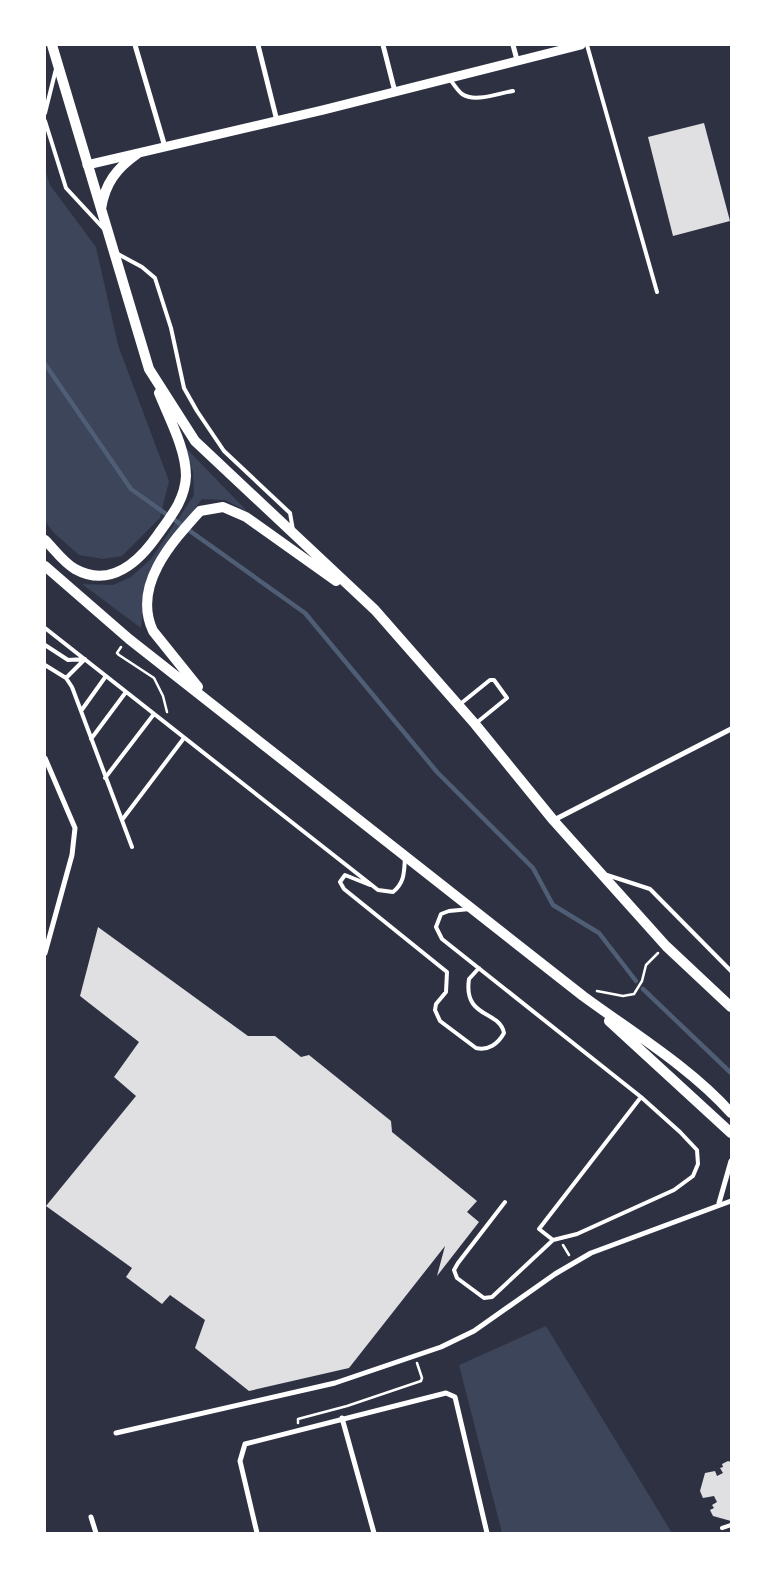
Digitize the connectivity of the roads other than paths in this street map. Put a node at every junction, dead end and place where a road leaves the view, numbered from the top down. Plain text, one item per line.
1 (52, 45) edge
2 (135, 45) edge
3 (258, 45) edge
4 (383, 45) edge
5 (513, 45) edge
6 (581, 45) edge
7 (586, 45) edge
8 (517, 60) junction
9 (58, 62) junction
10 (449, 78) junction
11 (513, 91) dead end
12 (395, 93) junction
13 (45, 113) edge
14 (45, 121) edge
15 (277, 121) junction
16 (165, 147) junction
17 (137, 154) junction
18 (87, 165) junction
19 (101, 212) junction
20 (107, 232) junction
21 (114, 252) junction
22 (656, 292) dead end
23 (149, 368) junction
24 (294, 535) junction
25 (45, 540) edge
26 (45, 566) edge
27 (375, 610) junction
28 (45, 628) edge
29 (45, 645) edge
30 (85, 660) junction
31 (45, 664) edge
32 (106, 676) junction
33 (66, 678) junction
34 (126, 692) junction
35 (459, 706) junction
36 (81, 711) junction
37 (154, 714) junction
38 (232, 720) junction
39 (475, 724) junction
40 (731, 729) edge
41 (184, 738) junction
42 (91, 739) junction
43 (45, 758) edge
44 (105, 778) junction
45 (122, 820) junction
46 (554, 820) junction
47 (132, 847) dead end
48 (405, 855) junction
49 (602, 874) junction
50 (378, 890) junction
51 (473, 909) junction
52 (45, 953) edge
53 (479, 968) junction
54 (731, 971) edge
55 (583, 996) junction
56 (731, 1007) edge
57 (641, 1097) junction
58 (731, 1113) edge
59 (731, 1133) edge
60 (731, 1161) edge
61 (731, 1201) edge
62 (505, 1202) dead end
63 (719, 1203) junction
64 (553, 1240) junction
65 (342, 1418) junction
66 (116, 1433) dead end
67 (91, 1517) dead end
68 (731, 1525) edge
69 (722, 1528) dead end
70 (96, 1533) edge
71 (257, 1533) edge
72 (374, 1533) edge
73 (487, 1533) edge

1 - 9 main road
2 - 16 street
3 - 15 street
4 - 12 street
5 - 8 street
6 - 8 street
7 - 22 lane
8 - 10 street
9 - 13 lane
9 - 18 main road
10 - 11 lane
10 - 12 street
12 - 15 street
14 - 20 lane
15 - 16 street
16 - 17 street
17 - 18 street
17 - 19 main road
18 - 19 main road
19 - 20 main road
20 - 21 main road
21 - 23 main road
21 - 24 lane
23 - 24 main road
23 - 25 main road
24 - 27 main road
26 - 38 main road
27 - 35 main road
27 - 38 main road
28 - 30 lane
29 - 30 lane
30 - 32 lane
30 - 33 lane
31 - 33 lane
32 - 34 lane
32 - 36 lane
33 - 36 lane
34 - 37 lane
34 - 42 lane
35 - 39 main road
35 - 39 lane
36 - 42 lane
37 - 41 lane
37 - 44 lane
38 - 48 main road
39 - 46 main road
40 - 46 street
41 - 45 lane
41 - 50 lane
42 - 44 lane
43 - 52 street
44 - 45 lane
45 - 47 lane
46 - 49 main road
48 - 50 lane
48 - 51 main road
49 - 54 lane
49 - 56 main road
50 - 53 lane
51 - 53 lane
51 - 55 main road
53 - 57 lane
55 - 58 main road
55 - 59 main road
57 - 64 lane
57 - 64 lane
60 - 63 street
61 - 63 street
62 - 64 lane
63 - 66 street
65 - 71 street
65 - 72 street
65 - 73 street
67 - 70 street
68 - 69 lane

